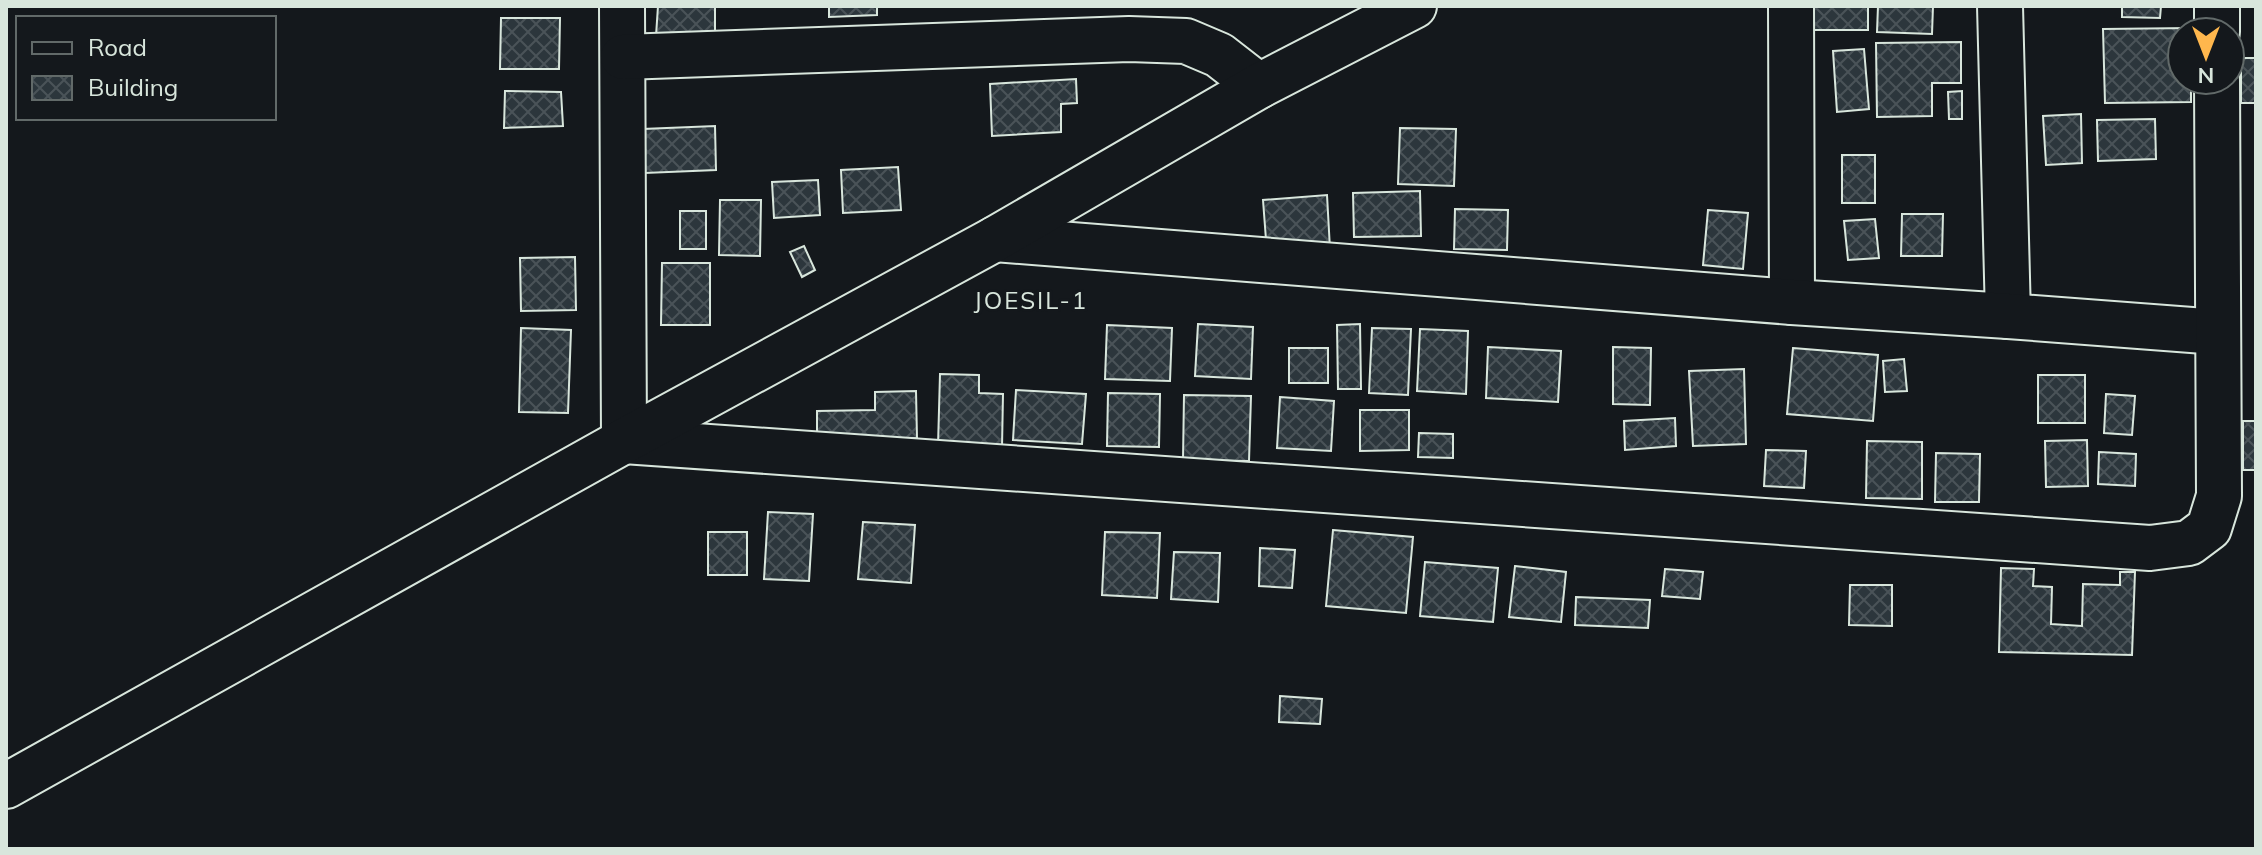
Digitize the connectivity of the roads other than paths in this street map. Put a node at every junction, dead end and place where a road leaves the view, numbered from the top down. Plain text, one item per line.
1 (622, 6) edge
2 (1414, 6) edge
3 (1791, 6) edge
4 (2000, 6) edge
5 (623, 57) junction
6 (1259, 86) junction
7 (2217, 96) edge
8 (995, 239) junction
9 (1792, 302) junction
10 (2008, 316) junction
11 (2218, 332) junction
12 (624, 441) junction
13 (6, 786) edge

1 - 5 street
2 - 6 street
3 - 9 street
4 - 10 street
5 - 6 street
5 - 12 street
6 - 8 street
7 - 11 street
8 - 9 street
8 - 12 street
9 - 10 street
10 - 11 street
11 - 12 street
12 - 13 street

